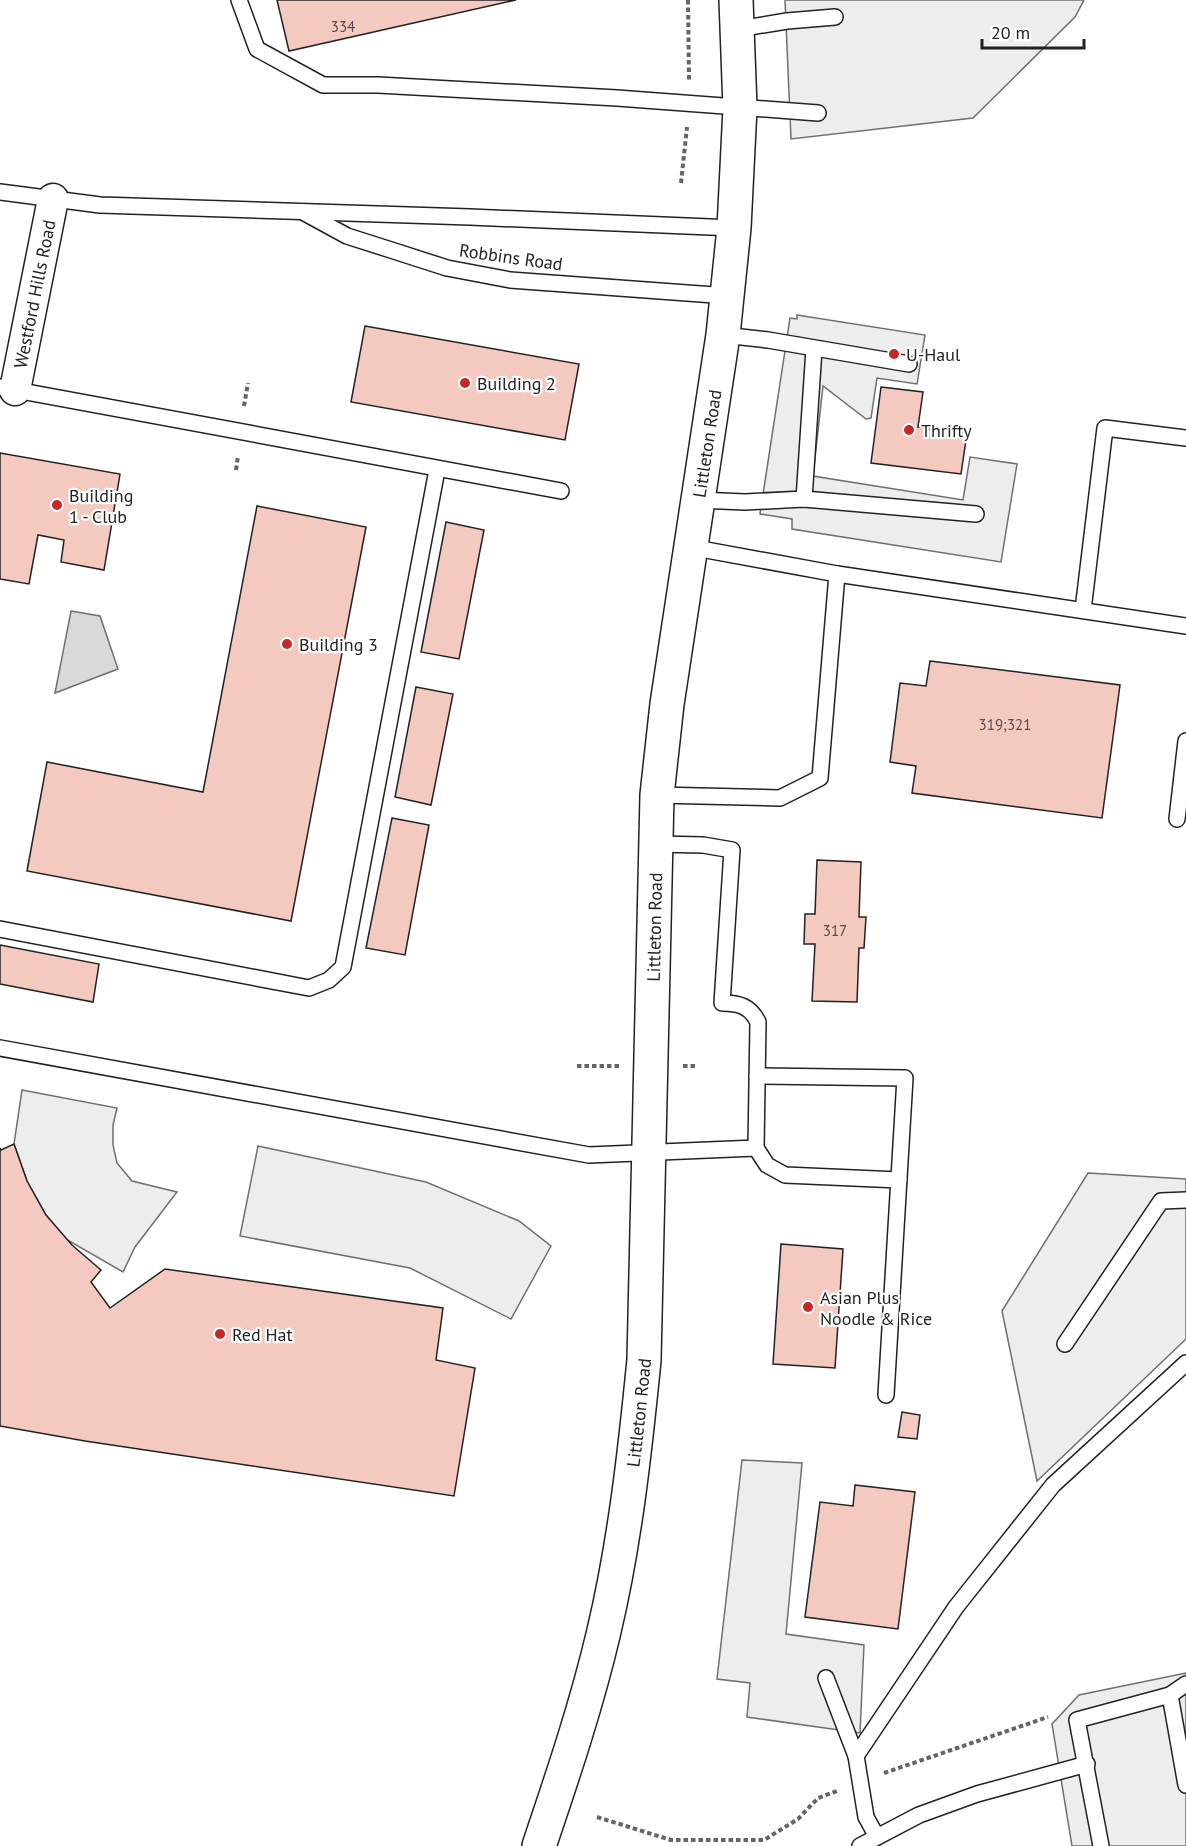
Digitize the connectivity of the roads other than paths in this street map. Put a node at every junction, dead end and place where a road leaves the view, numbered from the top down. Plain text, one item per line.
1 (239, 0) edge
2 (737, 15) edge
3 (835, 17) dead end
4 (740, 108) junction
5 (818, 113) dead end
6 (0, 192) edge
7 (52, 199) junction
8 (301, 211) junction
9 (734, 228) junction
10 (728, 296) junction
11 (723, 335) junction
12 (814, 349) junction
13 (909, 363) dead end
14 (8, 389) edge
15 (1186, 438) edge
16 (437, 470) junction
17 (561, 491) dead end
18 (804, 499) junction
19 (698, 500) junction
20 (976, 514) dead end
21 (690, 547) junction
22 (837, 573) junction
23 (1083, 610) junction
24 (1186, 626) edge
25 (1186, 741) edge
26 (657, 795) junction
27 (1177, 819) dead end
28 (656, 844) junction
29 (0, 929) edge
30 (0, 1048) edge
31 (757, 1076) junction
32 (756, 1148) junction
33 (648, 1152) junction
34 (899, 1180) junction
35 (1186, 1200) edge
36 (1065, 1344) dead end
37 (1186, 1363) edge
38 (886, 1395) dead end
39 (826, 1678) dead end
40 (1186, 1684) edge
41 (1170, 1695) junction
42 (856, 1756) junction
43 (1087, 1764) junction
44 (1186, 1785) edge
45 (877, 1837) junction
46 (539, 1846) edge
47 (860, 1846) edge
48 (1101, 1846) edge

1 - 4 lane
2 - 3 lane
2 - 4 main road, Littleton Road
4 - 5 lane
4 - 9 main road, Littleton Road
6 - 7 lane, Robbins Road
7 - 8 lane, Robbins Road
7 - 14 street, Westford Hills Road
8 - 9 lane, Robbins Road
8 - 10 lane, Robbins Road
9 - 10 main road, Littleton Road
10 - 11 main road, Littleton Road
11 - 12 lane
11 - 19 main road, Littleton Road
12 - 13 lane
12 - 18 lane
14 - 16 lane
15 - 23 lane
16 - 17 lane
16 - 29 lane
18 - 19 lane
18 - 20 lane
19 - 21 main road, Littleton Road
21 - 22 lane
21 - 26 main road, Littleton Road
22 - 23 lane
22 - 26 lane
23 - 24 lane
25 - 27 lane
26 - 28 main road, Littleton Road
28 - 31 lane
28 - 33 main road, Littleton Road
30 - 33 lane
31 - 32 lane
31 - 34 lane
32 - 33 lane
32 - 34 lane
33 - 46 main road, Littleton Road
34 - 38 lane
35 - 36 lane
37 - 42 lane
39 - 42 lane
40 - 41 lane
41 - 43 lane
41 - 44 lane
42 - 45 lane
43 - 45 lane
43 - 48 lane
45 - 47 lane

